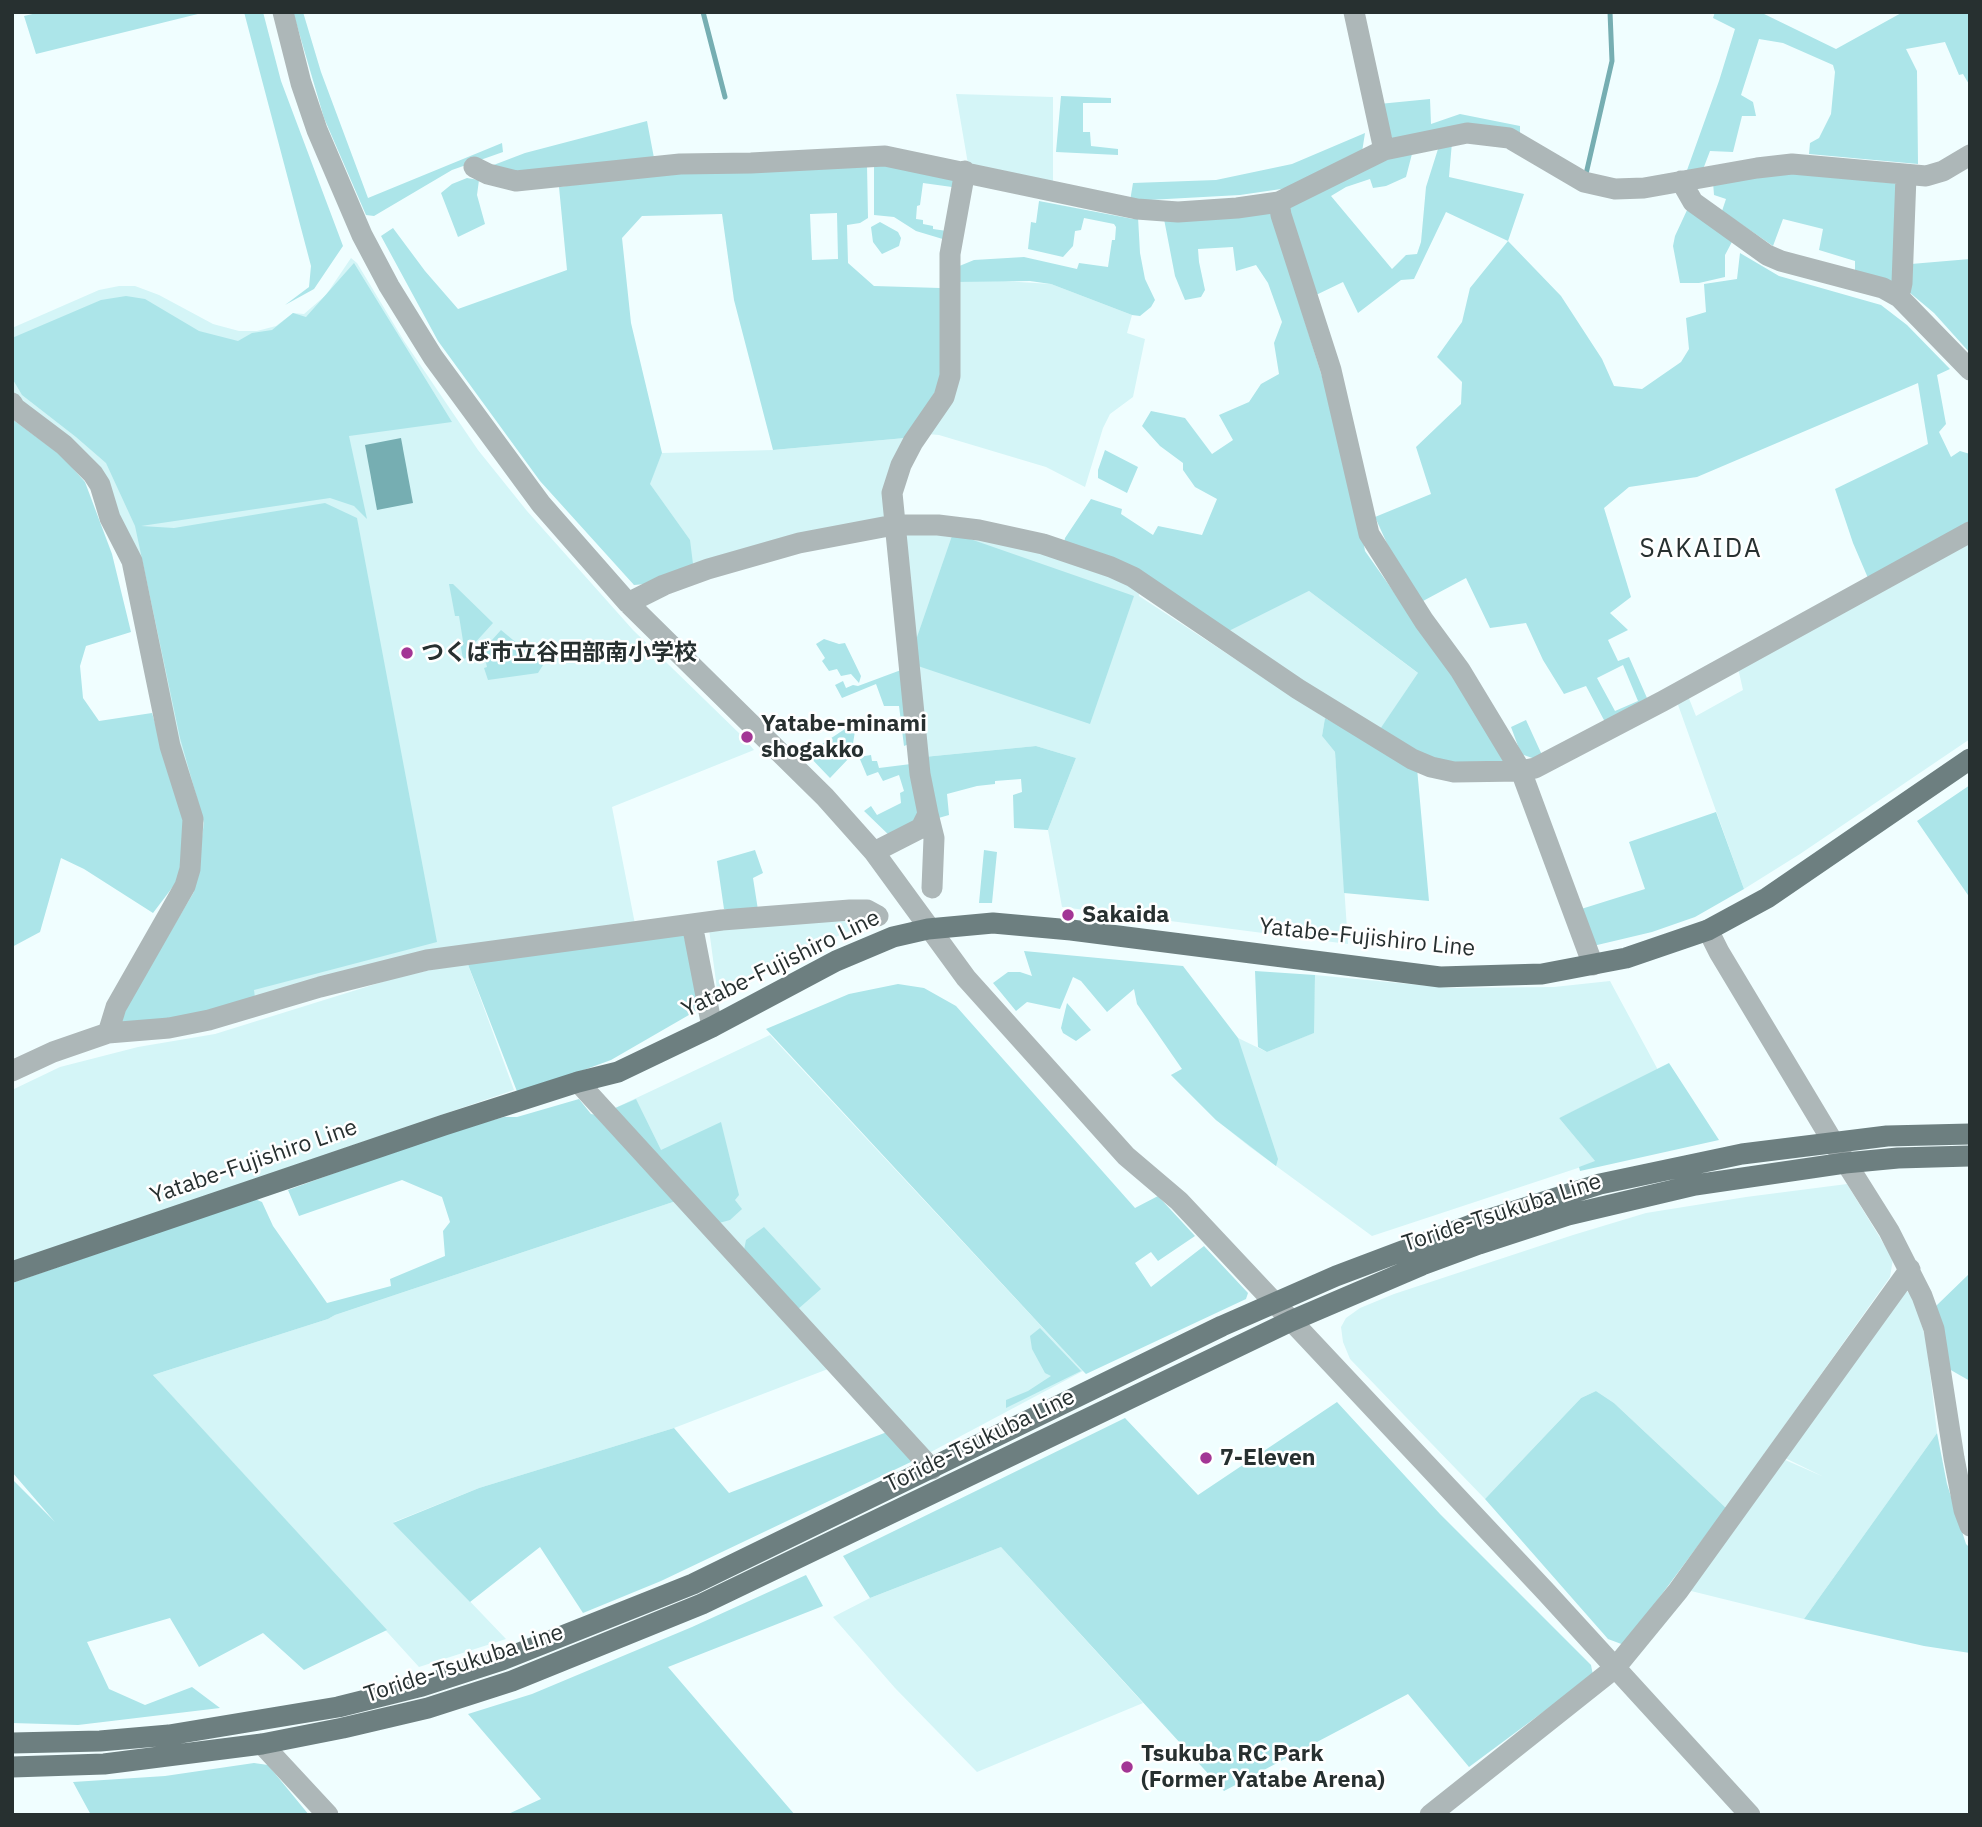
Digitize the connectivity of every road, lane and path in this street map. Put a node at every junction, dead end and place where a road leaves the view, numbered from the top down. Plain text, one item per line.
1 (282, 12) edge
2 (1354, 12) edge
3 (1384, 150) junction
4 (1970, 155) edge
5 (474, 167) dead end
6 (965, 172) junction
7 (1906, 176) junction
8 (1681, 181) junction
9 (1279, 202) junction
10 (1899, 297) junction
11 (1970, 370) edge
12 (12, 403) edge
13 (894, 525) junction
14 (1970, 532) edge
15 (628, 603) junction
16 (1970, 759) edge
17 (1521, 771) junction
18 (928, 814) junction
19 (874, 852) junction
20 (932, 888) dead end
21 (878, 916) dead end
22 (692, 924) junction
23 (928, 929) junction
24 (1708, 930) junction
25 (1593, 965) junction
26 (712, 1027) junction
27 (108, 1033) junction
28 (12, 1071) edge
29 (578, 1082) junction
30 (1970, 1134) edge
31 (1833, 1142) junction
32 (1970, 1156) edge
33 (1845, 1163) junction
34 (1910, 1269) junction
35 (12, 1272) edge
36 (1274, 1303) junction
37 (1291, 1321) junction
38 (932, 1469) junction
39 (1970, 1526) edge
40 (1615, 1668) junction
41 (12, 1743) edge
42 (262, 1744) junction
43 (12, 1767) edge
44 (328, 1815) edge
45 (1430, 1815) edge
46 (1750, 1815) edge

1 - 15 street
2 - 3 street
3 - 8 street
3 - 9 street
4 - 7 street
5 - 6 street
6 - 9 street
6 - 13 street
7 - 8 street
7 - 10 street
8 - 10 street
9 - 17 street
10 - 11 street
12 - 27 street
13 - 15 street
13 - 17 street
13 - 18 street
14 - 17 street
15 - 19 street
16 - 24 main road, Yatabe-Fujishiro Line
17 - 25 street
18 - 19 street
18 - 20 street
19 - 23 street
21 - 22 street
22 - 26 street
22 - 27 street
23 - 25 main road, Yatabe-Fujishiro Line
23 - 26 main road, Yatabe-Fujishiro Line
23 - 36 street
24 - 25 main road, Yatabe-Fujishiro Line
24 - 31 street
26 - 29 main road, Yatabe-Fujishiro Line
27 - 28 street
29 - 35 main road, Yatabe-Fujishiro Line
29 - 38 street
30 - 31 main road, Toride-Tsukuba Line
31 - 33 street
31 - 36 main road, Toride-Tsukuba Line
32 - 33 main road, Toride-Tsukuba Line
33 - 34 street
33 - 37 main road, Toride-Tsukuba Line
34 - 39 street
34 - 40 street
36 - 37 street
36 - 38 main road, Toride-Tsukuba Line
37 - 40 street
37 - 42 main road, Toride-Tsukuba Line
38 - 41 main road, Toride-Tsukuba Line
40 - 45 street
40 - 46 street
42 - 43 main road, Toride-Tsukuba Line
42 - 44 street

